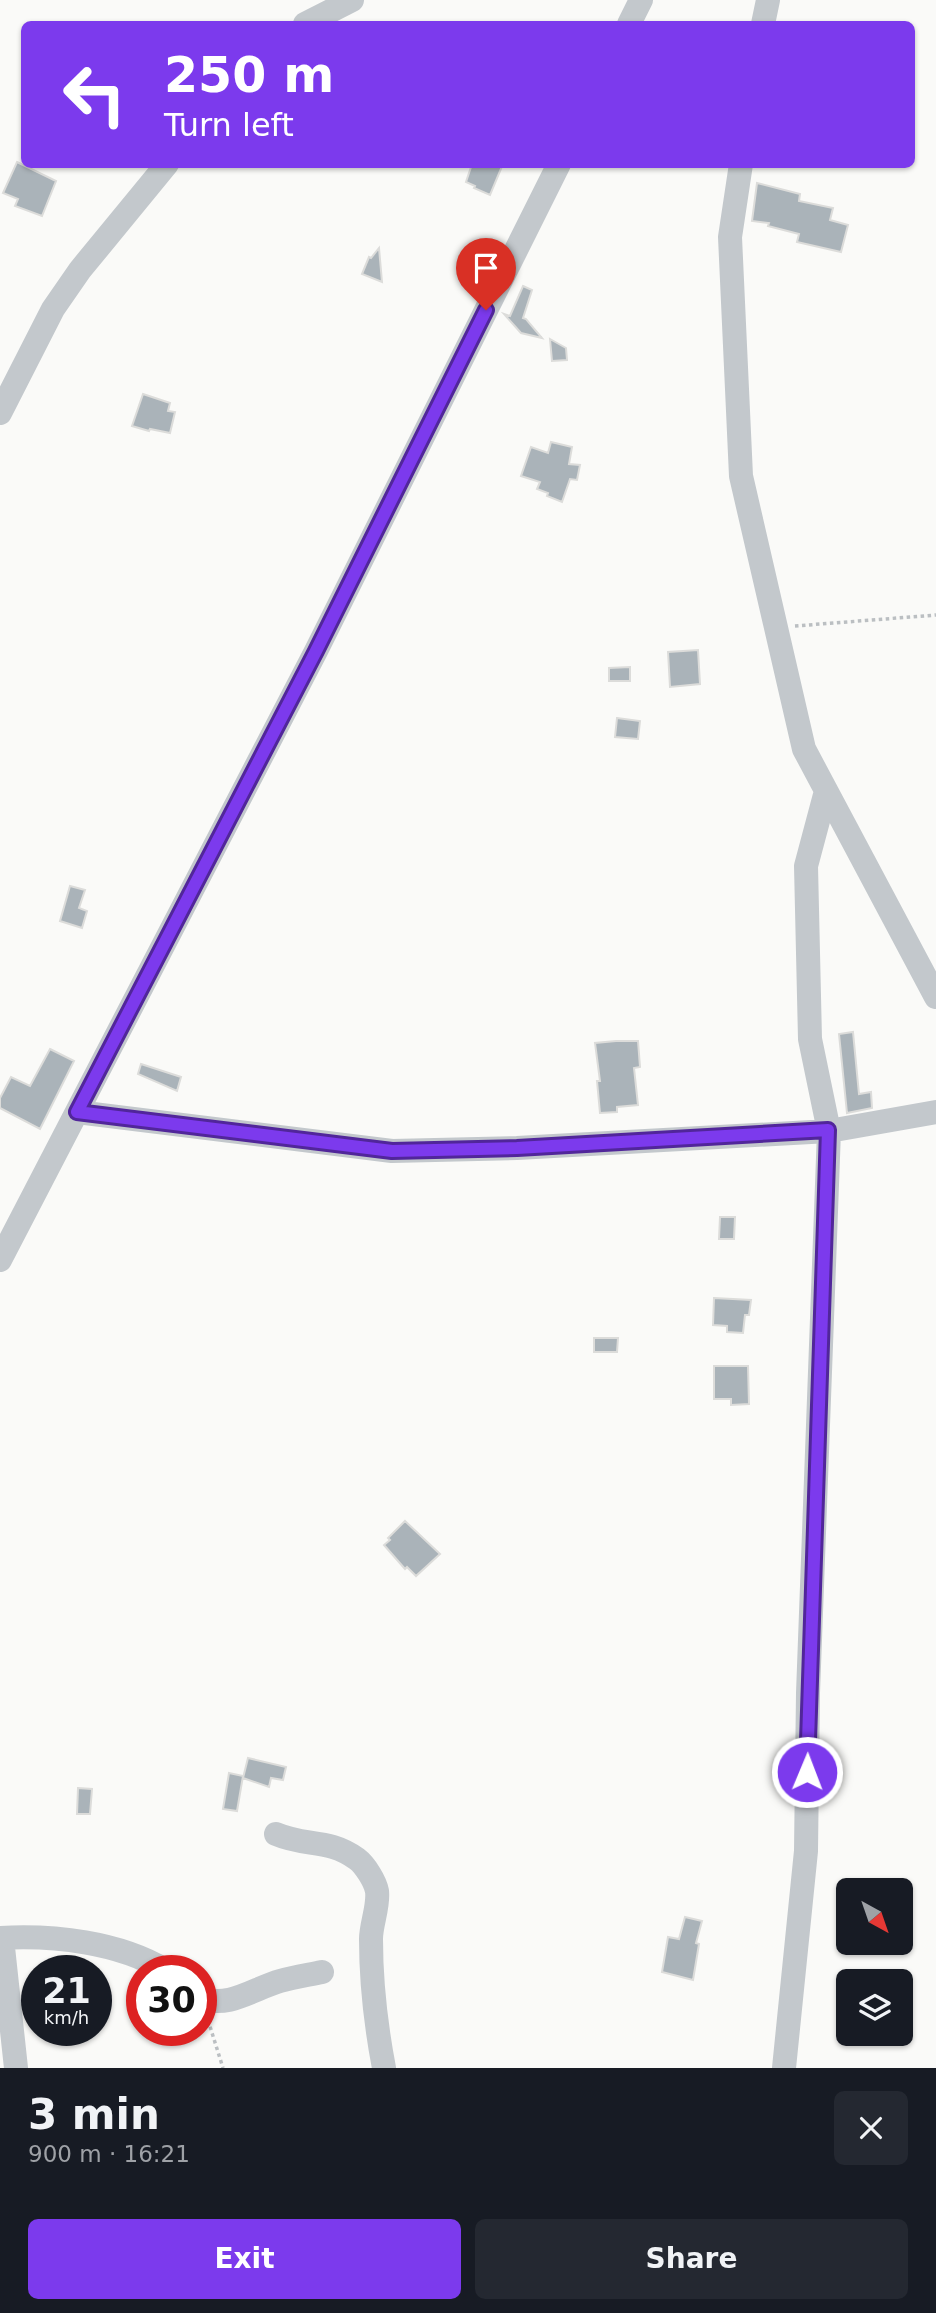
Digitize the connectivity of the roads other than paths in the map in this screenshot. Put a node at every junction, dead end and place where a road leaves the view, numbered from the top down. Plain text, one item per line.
1 (352, 0) edge
2 (641, 0) edge
3 (768, 0) edge
4 (312, 21) edge
5 (630, 21) edge
6 (764, 21) edge
7 (164, 168) edge
8 (557, 168) edge
9 (740, 168) edge
10 (0, 413) edge
11 (826, 791) junction
12 (936, 997) edge
13 (77, 1112) junction
14 (936, 1112) edge
15 (828, 1130) junction
16 (0, 1260) edge
17 (276, 1834) dead end
18 (1, 1938) edge
19 (131, 1955) edge
20 (323, 1972) dead end
21 (217, 2000) edge
22 (16, 2068) edge
23 (384, 2068) edge
24 (784, 2068) edge

1 - 4 street
2 - 5 street
3 - 6 street
7 - 10 street
8 - 13 street
9 - 11 street
11 - 12 street
11 - 15 street
13 - 15 street
13 - 16 street
14 - 15 street
15 - 24 street
17 - 23 street
18 - 19 street
18 - 22 street
20 - 21 street

